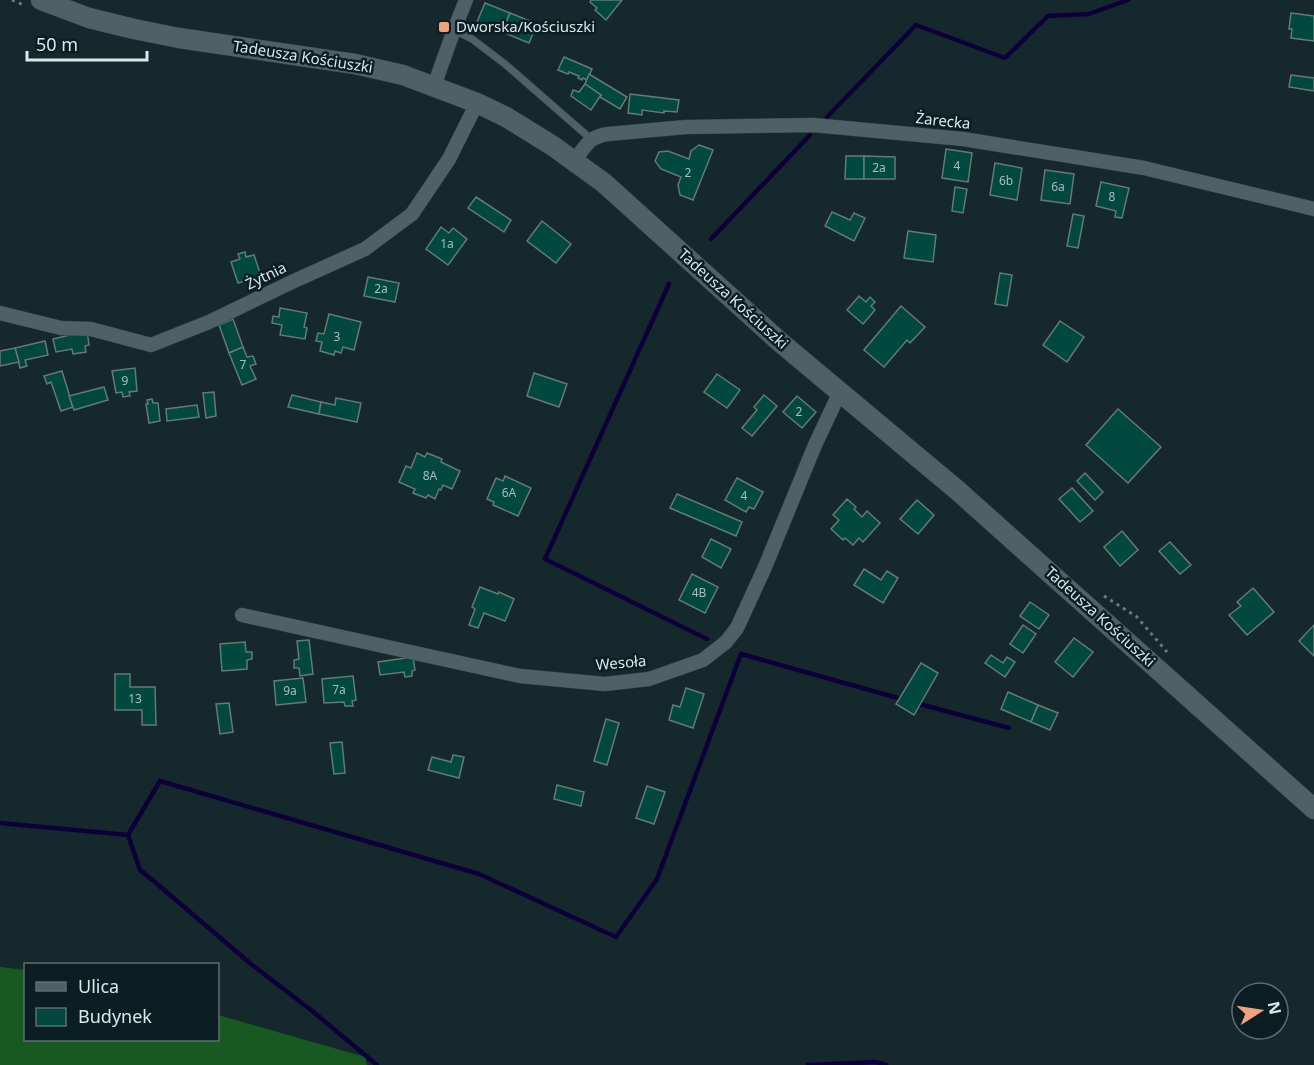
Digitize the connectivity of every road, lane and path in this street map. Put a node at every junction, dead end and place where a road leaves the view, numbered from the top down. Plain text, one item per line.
1 (12, 0) edge
2 (466, 0) edge
3 (38, 4) edge
4 (454, 30) junction
5 (434, 86) junction
6 (477, 103) junction
7 (591, 139) junction
8 (575, 160) junction
9 (1314, 209) edge
10 (0, 313) edge
11 (840, 392) junction
12 (242, 615) dead end
13 (1314, 809) edge

1 - 3 path
2 - 4 street
3 - 5 main road, Tadeusza Kościuszki
4 - 5 street
4 - 7 lane
5 - 6 main road, Tadeusza Kościuszki
6 - 8 main road, Tadeusza Kościuszki
6 - 10 street, Żytnia
7 - 8 street
7 - 9 street, Żarecka
8 - 11 main road, Tadeusza Kościuszki
11 - 12 street, Wesoła
11 - 13 main road, Tadeusza Kościuszki

